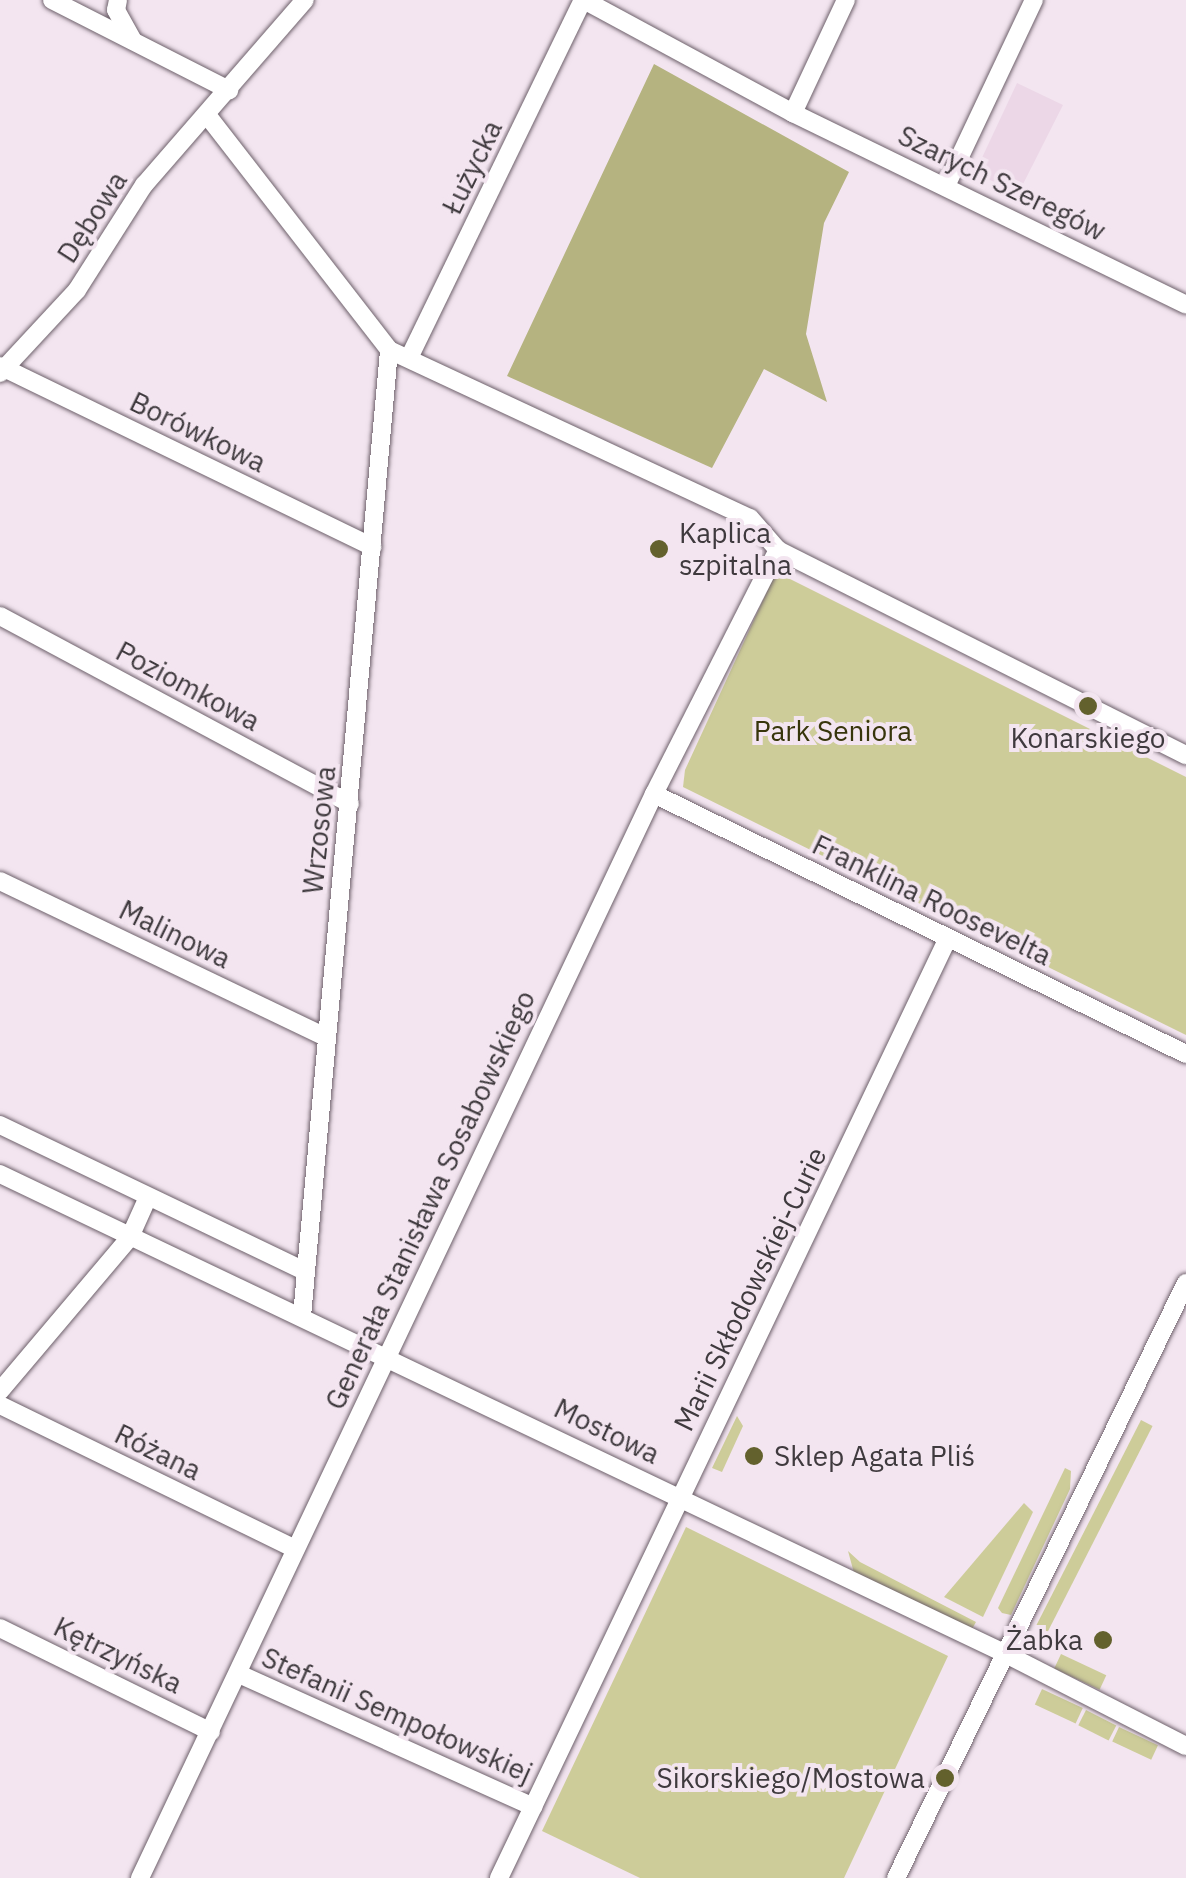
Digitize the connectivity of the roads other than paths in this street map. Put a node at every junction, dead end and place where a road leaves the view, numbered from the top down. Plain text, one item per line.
1 (52, 0) edge
2 (118, 0) edge
3 (305, 0) edge
4 (583, 0) edge
5 (846, 0) edge
6 (1034, 0) edge
7 (134, 41) junction
8 (229, 90) junction
9 (793, 113) junction
10 (207, 115) junction
11 (946, 186) junction
12 (1186, 305) edge
13 (388, 350) junction
14 (410, 358) junction
15 (1, 369) edge
16 (372, 547) junction
17 (778, 550) junction
18 (0, 616) edge
19 (1186, 755) edge
20 (654, 794) junction
21 (350, 804) junction
22 (0, 881) edge
23 (947, 940) junction
24 (326, 1037) junction
25 (1186, 1054) edge
26 (0, 1126) edge
27 (0, 1174) edge
28 (148, 1196) junction
29 (130, 1236) junction
30 (305, 1272) junction
31 (1186, 1283) edge
32 (302, 1316) junction
33 (387, 1356) junction
34 (0, 1391) edge
35 (0, 1405) edge
36 (680, 1498) junction
37 (293, 1548) junction
38 (0, 1628) edge
39 (1006, 1654) junction
40 (239, 1674) junction
41 (211, 1732) junction
42 (1186, 1746) edge
43 (533, 1806) junction
44 (140, 1878) edge
45 (499, 1878) edge
46 (896, 1878) edge

1 - 7 street
2 - 7 street
3 - 8 street, Dębowa
4 - 9 street, Szarych Szeregów
4 - 14 street, Łużycka
5 - 9 street
6 - 11 street
7 - 8 street
8 - 10 street, Dębowa
9 - 11 street, Szarych Szeregów
10 - 13 street
10 - 15 street, Dębowa
11 - 12 street, Szarych Szeregów
13 - 14 street
13 - 16 street, Wrzosowa
14 - 17 street
15 - 16 street, Borówkowa
16 - 21 street, Wrzosowa
17 - 19 street
17 - 20 street, Generała Stanisława Sosabowskiego
18 - 21 street, Poziomkowa
20 - 23 street, Franklina Roosevelta
20 - 33 street, Generała Stanisława Sosabowskiego
21 - 24 street, Wrzosowa
22 - 24 street, Malinowa
23 - 25 street, Franklina Roosevelta
23 - 36 street, Marii Skłodowskiej-Curie
24 - 30 street, Wrzosowa
26 - 28 street
27 - 29 street, Mostowa
28 - 29 street
28 - 30 street
29 - 32 street, Mostowa
29 - 34 street
30 - 32 street, Wrzosowa
31 - 39 street
32 - 33 street, Mostowa
33 - 36 street, Mostowa
33 - 37 street, Generała Stanisława Sosabowskiego
35 - 37 street, Różana
36 - 39 street, Mostowa
36 - 43 street, Marii Skłodowskiej-Curie
37 - 40 street, Generała Stanisława Sosabowskiego
38 - 41 street, Kętrzyńska
39 - 42 street, Mostowa
39 - 46 street
40 - 41 street, Generała Stanisława Sosabowskiego
40 - 43 street, Stefanii Sempołowskiej
41 - 44 street, Generała Stanisława Sosabowskiego
43 - 45 street, Marii Skłodowskiej-Curie

